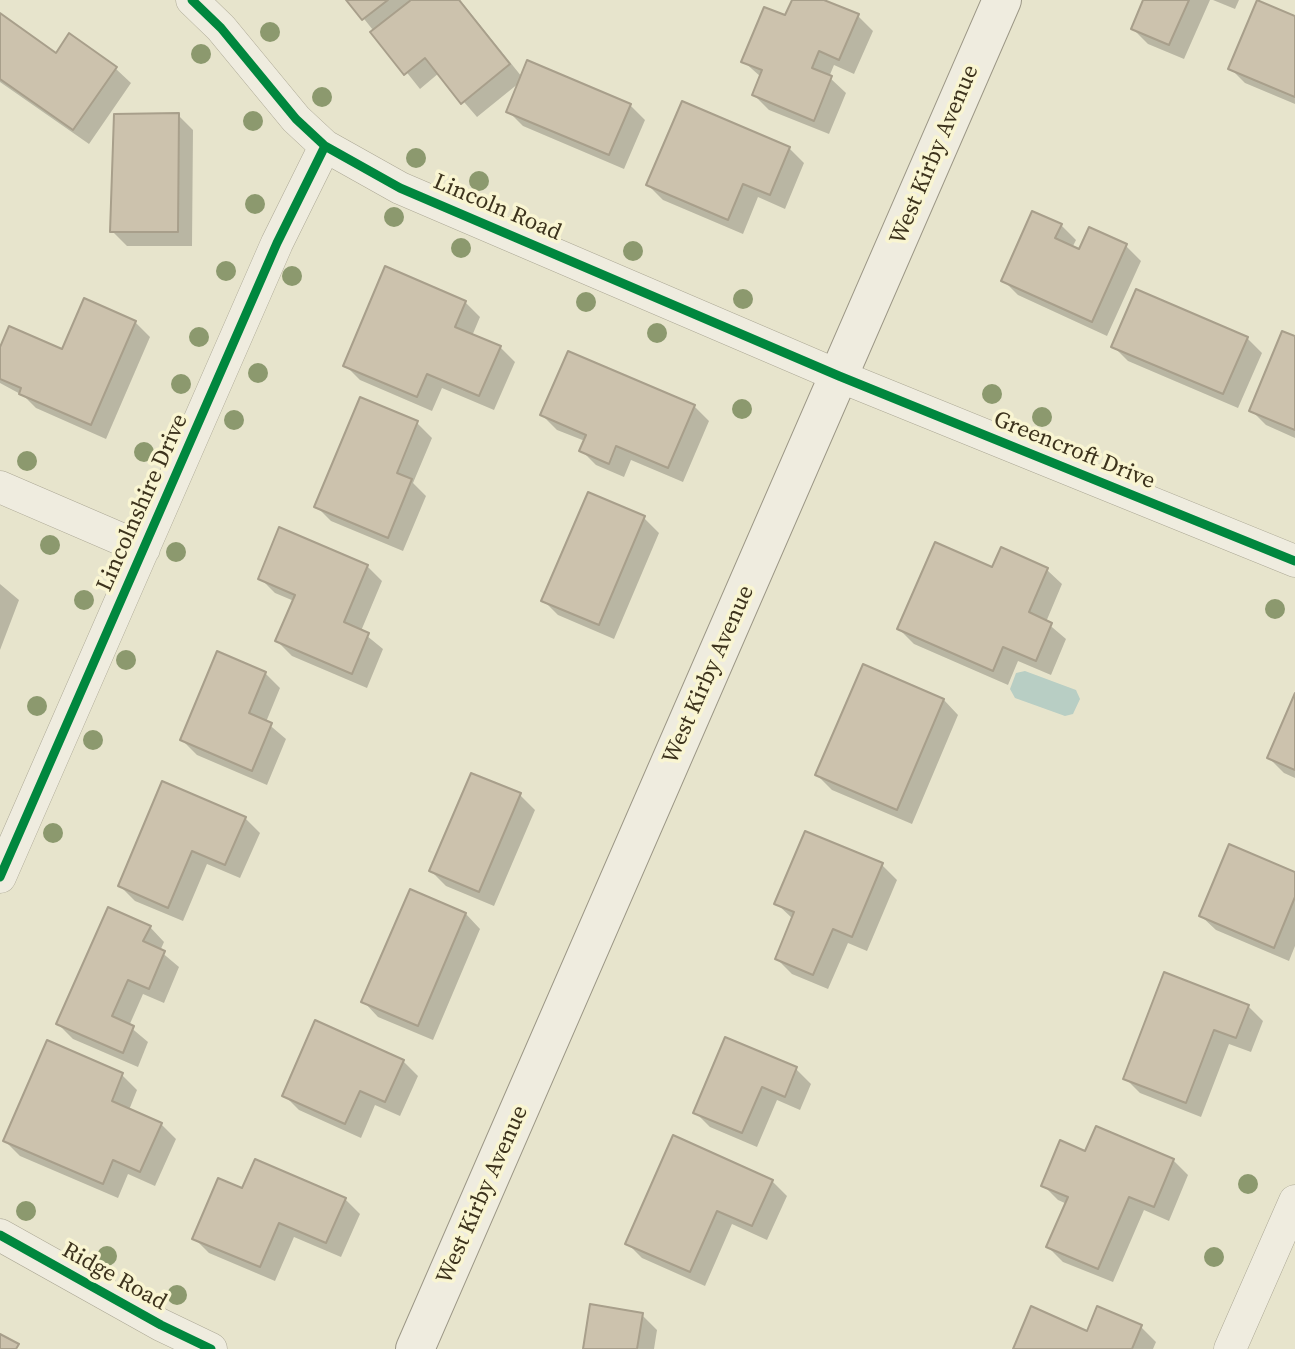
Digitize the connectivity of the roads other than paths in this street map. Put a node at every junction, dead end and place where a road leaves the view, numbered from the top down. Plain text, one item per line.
1 (191, 0) edge
2 (1002, 0) edge
3 (325, 146) junction
4 (839, 376) junction
5 (0, 487) edge
6 (144, 549) junction
7 (1295, 561) edge
8 (0, 877) edge
9 (1295, 1201) edge
10 (0, 1235) edge
11 (211, 1349) edge
12 (415, 1349) edge
13 (1230, 1349) edge

1 - 3 street, Lincoln Road
2 - 4 main road, West Kirby Avenue
3 - 4 street, Lincoln Road
3 - 6 street, Lincolnshire Drive
4 - 7 street, Greencroft Drive
4 - 12 main road, West Kirby Avenue
5 - 6 street
6 - 8 street, Lincolnshire Drive
9 - 13 street
10 - 11 street, Ridge Road

